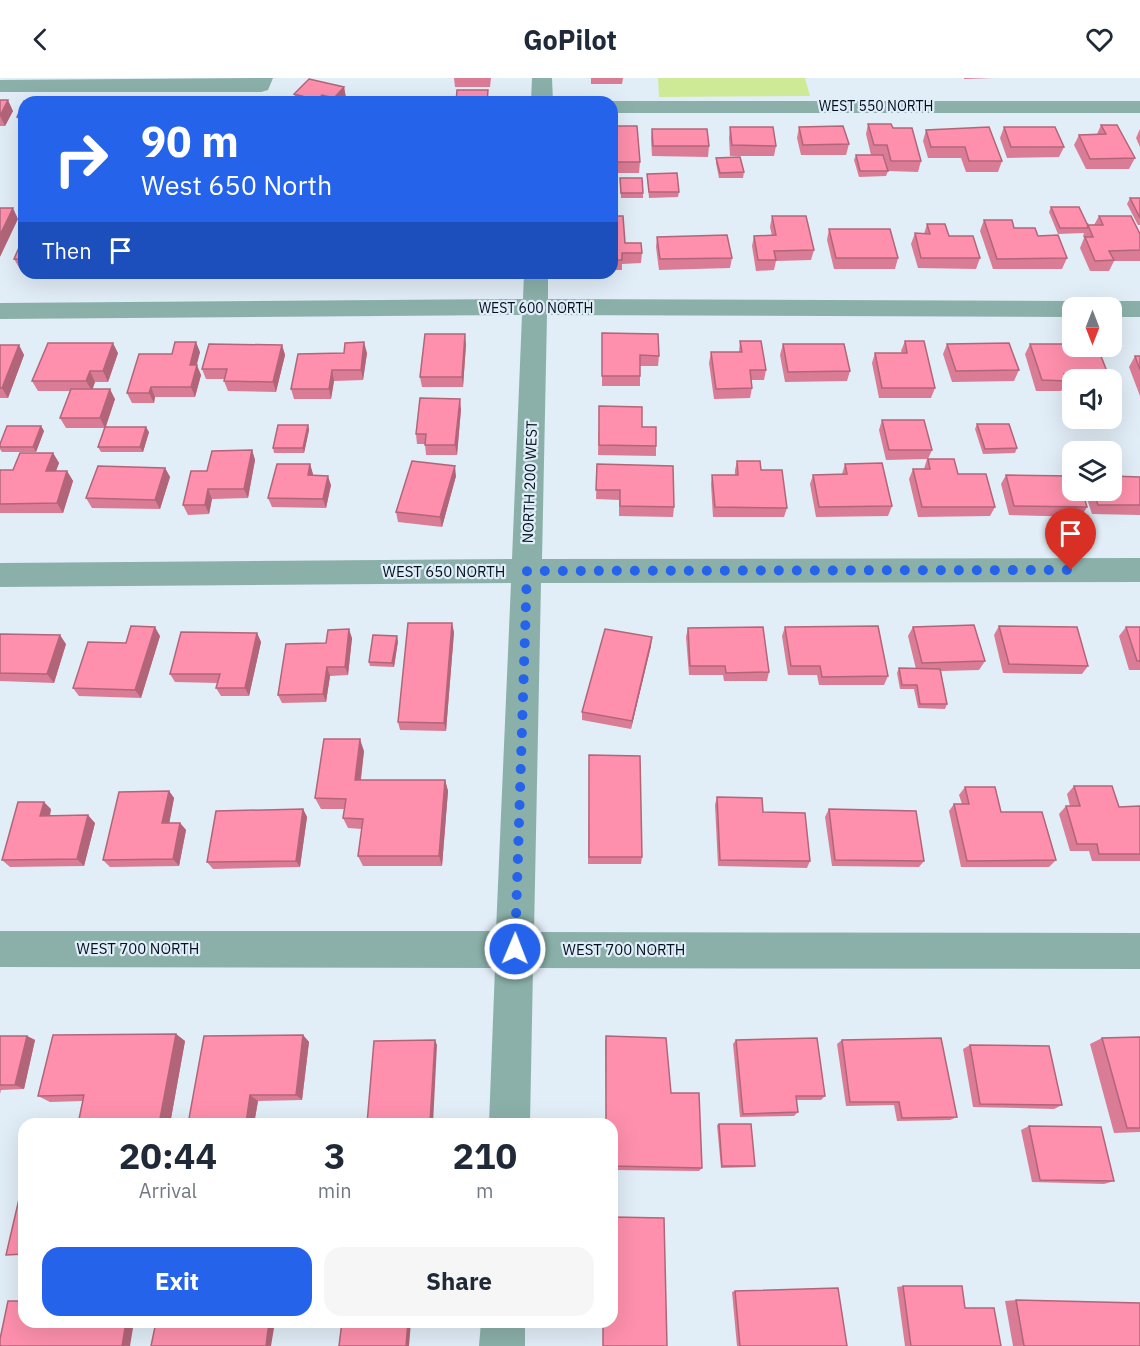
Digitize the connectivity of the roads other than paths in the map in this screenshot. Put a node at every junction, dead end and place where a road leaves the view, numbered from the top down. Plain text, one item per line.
1 (263, 78) edge
2 (542, 78) edge
3 (916, 85) dead end
4 (0, 86) edge
5 (542, 96) edge
6 (925, 106) junction
7 (618, 107) edge
8 (1140, 107) edge
9 (536, 279) edge
10 (535, 307) junction
11 (1062, 309) edge
12 (1122, 309) edge
13 (1140, 309) edge
14 (0, 311) edge
15 (1140, 570) edge
16 (527, 571) junction
17 (0, 575) edge
18 (0, 949) edge
19 (515, 949) junction
20 (1140, 951) edge
21 (509, 1118) edge
22 (503, 1328) edge
23 (502, 1346) edge

1 - 4 street
2 - 5 street
3 - 6 street
6 - 7 street, WEST 550 NORTH
6 - 8 street, WEST 550 NORTH
9 - 10 street, NORTH 200 WEST
10 - 11 street, WEST 600 NORTH
10 - 14 street, WEST 600 NORTH
10 - 16 street, NORTH 200 WEST
12 - 13 street
15 - 16 street, WEST 650 NORTH
16 - 17 street, WEST 650 NORTH
16 - 19 street, NORTH 200 WEST
18 - 19 street, WEST 700 NORTH
19 - 20 street, WEST 700 NORTH
19 - 21 street, NORTH 200 WEST
22 - 23 street

